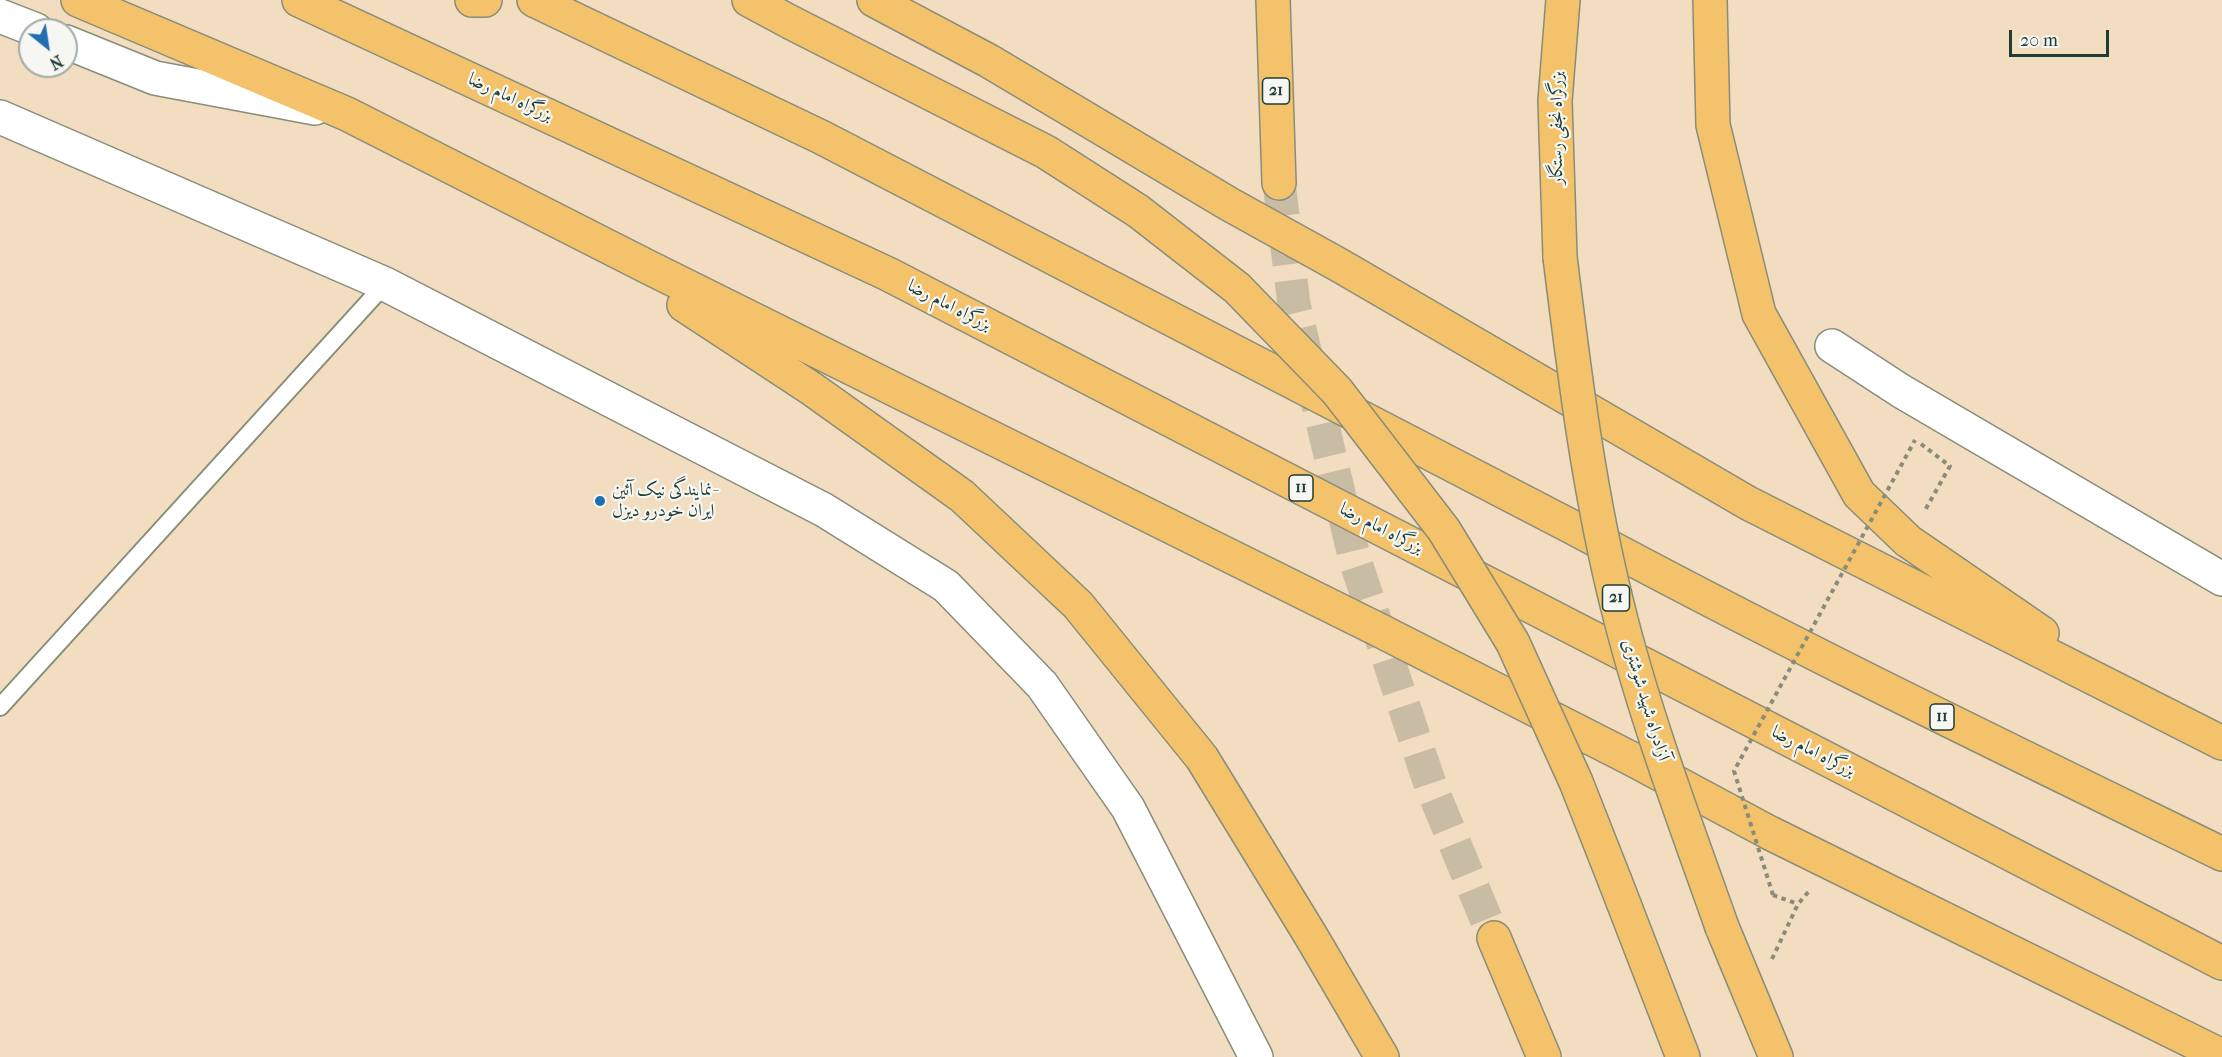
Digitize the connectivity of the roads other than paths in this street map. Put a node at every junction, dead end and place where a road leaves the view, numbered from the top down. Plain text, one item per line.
1 (78, 0) edge
2 (298, 0) edge
3 (472, 0) edge
4 (485, 0) edge
5 (534, 0) edge
6 (749, 0) edge
7 (874, 0) edge
8 (1273, 0) edge
9 (1563, 0) edge
10 (1710, 0) edge
11 (0, 15) edge
12 (18, 22) edge
13 (78, 47) edge
14 (347, 114) junction
15 (0, 117) edge
16 (1279, 183) tunnel mouth
17 (563, 224) junction
18 (1560, 257) joint
19 (385, 284) junction
20 (1832, 346) dead end
21 (2222, 579) edge
22 (0, 707) edge
23 (2155, 710) junction
24 (2222, 743) edge
25 (2222, 854) edge
26 (1494, 938) tunnel mouth
27 (2222, 963) edge
28 (2222, 1056) edge
29 (1256, 1057) edge
30 (1382, 1057) edge
31 (1544, 1057) edge
32 (1683, 1057) edge
33 (1776, 1057) edge

1 - 14 highway
2 - 27 highway, بزرگراه امام رضا / 11
3 - 4 highway
5 - 25 highway, 11
6 - 32 highway, bridge
7 - 23 highway
8 - 16 highway, 21
9 - 18 highway, بزرگراه نجفی رستگار / 21
10 - 23 highway
11 - 12 street
13 - 14 street
14 - 17 highway
15 - 19 street
17 - 28 highway
17 - 30 highway
18 - 33 highway, آزادراه شهید شوشتری / 21, bridge
19 - 22 lane
19 - 29 street
20 - 21 street
23 - 24 highway
26 - 31 highway

